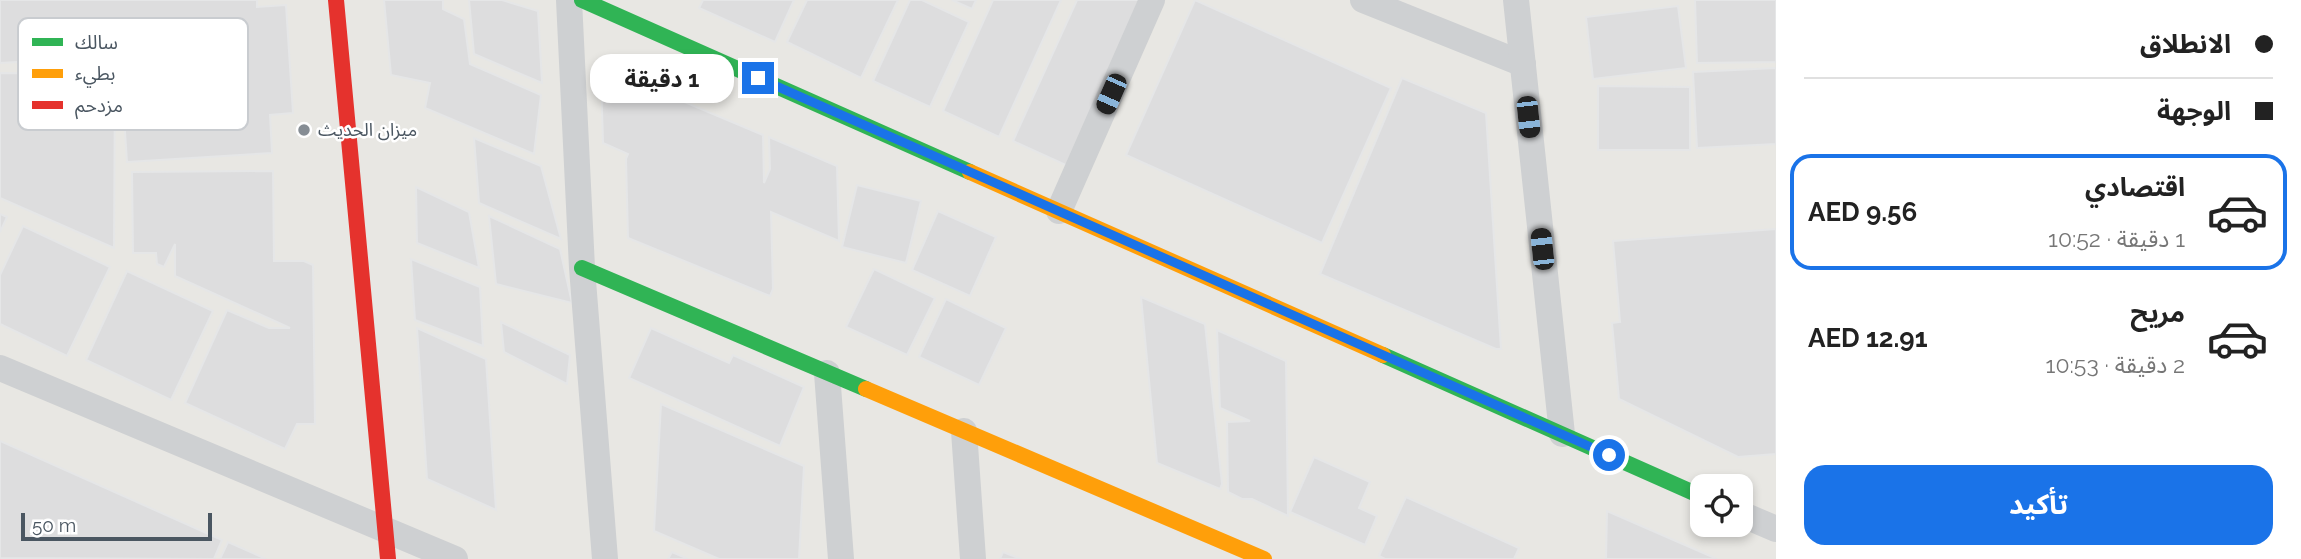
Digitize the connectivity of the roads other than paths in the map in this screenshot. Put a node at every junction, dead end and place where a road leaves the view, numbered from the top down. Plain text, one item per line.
1 (336, 0) edge
2 (569, 0) edge
3 (582, 0) edge
4 (1152, 0) edge
5 (1363, 0) edge
6 (1516, 0) edge
7 (1523, 64) junction
8 (1059, 211) junction
9 (582, 268) junction
10 (0, 368) edge
11 (827, 373) junction
12 (964, 431) junction
13 (1562, 434) junction
14 (1690, 491) edge
15 (1753, 519) edge
16 (1776, 529) edge
17 (386, 530) junction
18 (388, 559) edge
19 (455, 559) edge
20 (605, 559) edge
21 (841, 559) edge
22 (973, 559) edge
23 (1264, 559) edge

1 - 17 street
2 - 9 street
3 - 8 street
4 - 8 street
5 - 7 street
6 - 7 street
7 - 13 street
8 - 13 street
9 - 11 street
9 - 20 street
10 - 17 street
11 - 12 street
11 - 21 street
12 - 22 street
12 - 23 street
13 - 14 street
15 - 16 street
17 - 18 street
17 - 19 street

